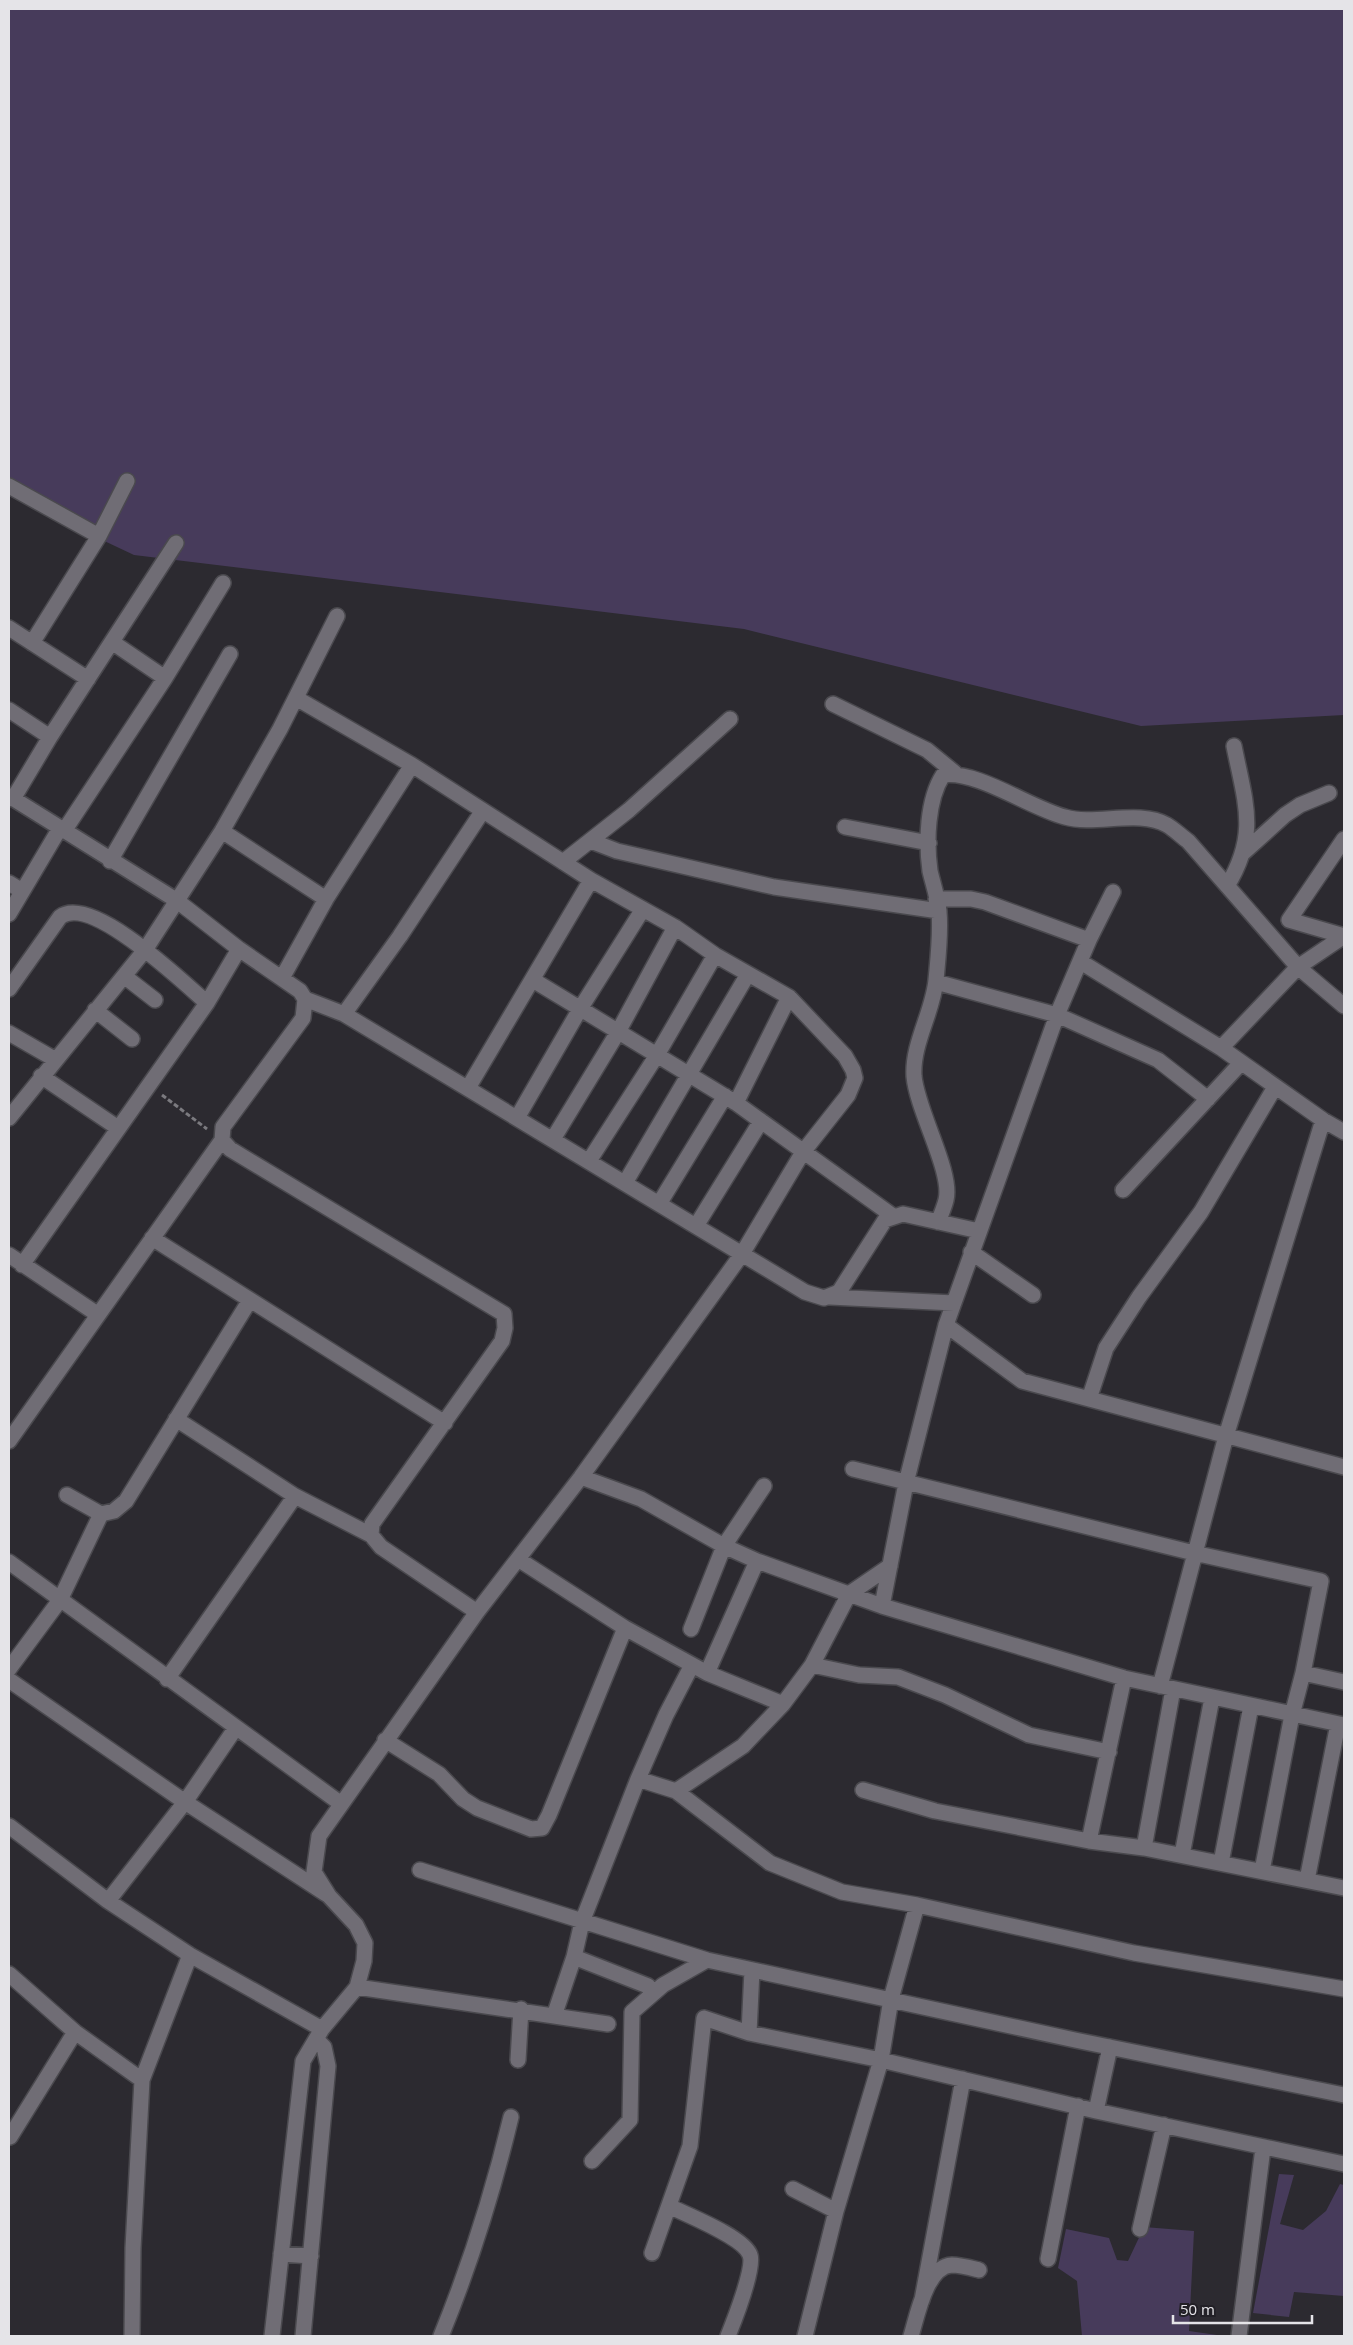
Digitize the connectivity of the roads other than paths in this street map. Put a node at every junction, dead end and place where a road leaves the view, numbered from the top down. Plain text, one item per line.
1 (127, 481) dead end
2 (9, 486) edge
3 (100, 536) junction
4 (176, 543) dead end
5 (223, 583) dead end
6 (337, 616) dead end
7 (9, 628) edge
8 (112, 642) junction
9 (32, 643) junction
10 (230, 654) dead end
11 (165, 678) junction
12 (88, 679) junction
13 (296, 698) junction
14 (833, 704) dead end
15 (9, 710) edge
16 (730, 719) dead end
17 (50, 737) junction
18 (1234, 746) dead end
19 (412, 765) junction
20 (956, 773) junction
21 (1329, 793) dead end
22 (11, 798) edge
23 (482, 812) junction
24 (845, 827) dead end
25 (222, 831) junction
26 (65, 832) junction
27 (1344, 839) edge
28 (591, 841) junction
29 (929, 843) junction
30 (1243, 853) junction
31 (110, 861) junction
32 (563, 862) junction
33 (591, 880) junction
34 (9, 883) edge
35 (1227, 886) junction
36 (22, 892) junction
37 (1113, 892) dead end
38 (326, 898) junction
39 (176, 900) junction
40 (938, 905) junction
41 (643, 909) junction
42 (9, 914) edge
43 (675, 927) junction
44 (1344, 936) edge
45 (1089, 940) junction
46 (239, 949) junction
47 (145, 950) junction
48 (715, 955) junction
49 (1081, 962) junction
50 (1298, 967) junction
51 (748, 974) junction
52 (124, 976) junction
53 (282, 978) junction
54 (533, 980) junction
55 (936, 982) junction
56 (9, 989) edge
57 (789, 997) junction
58 (306, 999) junction
59 (155, 1000) dead end
60 (207, 1003) junction
61 (1344, 1006) edge
62 (580, 1009) junction
63 (96, 1010) junction
64 (344, 1014) junction
65 (1057, 1015) junction
66 (618, 1032) junction
67 (9, 1033) edge
68 (132, 1038) dead end
69 (1221, 1048) junction
70 (657, 1055) junction
71 (56, 1060) junction
72 (1241, 1063) junction
73 (689, 1074) junction
74 (41, 1076) junction
75 (1276, 1087) junction
76 (468, 1088) junction
77 (731, 1099) junction
78 (1208, 1099) junction
79 (9, 1118) edge
80 (517, 1118) junction
81 (1323, 1120) junction
82 (761, 1121) junction
83 (118, 1128) junction
84 (1344, 1132) edge
85 (552, 1139) junction
86 (222, 1140) junction
87 (803, 1152) junction
88 (589, 1161) junction
89 (625, 1183) junction
90 (1123, 1190) dead end
91 (659, 1204) junction
92 (893, 1216) junction
93 (938, 1222) junction
94 (696, 1226) junction
95 (979, 1231) junction
96 (152, 1238) junction
97 (971, 1252) junction
98 (742, 1254) junction
99 (9, 1255) edge
100 (22, 1265) junction
101 (1034, 1295) dead end
102 (830, 1297) junction
103 (250, 1300) junction
104 (954, 1303) junction
105 (97, 1314) junction
106 (946, 1325) junction
107 (1089, 1399) junction
108 (176, 1419) junction
109 (445, 1423) junction
110 (1226, 1436) junction
111 (9, 1441) edge
112 (1344, 1467) edge
113 (853, 1469) dead end
114 (580, 1477) junction
115 (906, 1483) junction
116 (764, 1486) dead end
117 (67, 1495) dead end
118 (296, 1496) junction
119 (102, 1514) junction
120 (371, 1535) junction
121 (724, 1546) junction
122 (1194, 1553) junction
123 (518, 1559) junction
124 (757, 1561) junction
125 (9, 1562) edge
126 (890, 1566) junction
127 (849, 1594) junction
128 (60, 1600) junction
129 (882, 1606) junction
130 (477, 1612) junction
131 (625, 1628) junction
132 (691, 1629) dead end
133 (692, 1664) junction
134 (812, 1665) junction
135 (9, 1669) edge
136 (707, 1673) junction
137 (1303, 1673) junction
138 (1124, 1678) junction
139 (167, 1679) junction
140 (9, 1680) edge
141 (1344, 1682) edge
142 (1167, 1688) junction
143 (1212, 1698) junction
144 (783, 1704) junction
145 (1251, 1706) junction
146 (1292, 1715) junction
147 (1341, 1724) edge
148 (235, 1729) junction
149 (385, 1740) junction
150 (1110, 1752) junction
151 (638, 1779) junction
152 (863, 1790) dead end
153 (676, 1791) junction
154 (185, 1802) junction
155 (340, 1803) junction
156 (9, 1826) edge
157 (1089, 1841) junction
158 (1144, 1848) junction
159 (1182, 1855) junction
160 (1222, 1863) junction
161 (420, 1870) dead end
162 (1262, 1871) junction
163 (1307, 1880) junction
164 (1344, 1888) edge
165 (329, 1896) junction
166 (108, 1901) junction
167 (917, 1905) junction
168 (582, 1922) junction
169 (190, 1955) junction
170 (574, 1957) junction
171 (707, 1960) junction
172 (752, 1970) junction
173 (9, 1974) edge
174 (648, 1986) dead end
175 (357, 1987) junction
176 (1344, 1989) edge
177 (891, 1999) junction
178 (521, 2010) junction
179 (554, 2016) junction
180 (608, 2024) dead end
181 (75, 2032) junction
182 (749, 2033) junction
183 (319, 2034) junction
184 (1110, 2047) junction
185 (518, 2060) dead end
186 (881, 2060) junction
187 (963, 2079) junction
188 (142, 2080) junction
189 (1344, 2095) edge
190 (1078, 2106) junction
191 (1096, 2111) junction
192 (511, 2117) dead end
193 (1164, 2125) junction
194 (10, 2137) dead end
195 (1263, 2148) junction
196 (592, 2161) dead end
197 (1344, 2164) edge
198 (793, 2189) dead end
199 (669, 2206) junction
200 (836, 2211) junction
201 (1140, 2229) dead end
202 (652, 2253) dead end
203 (281, 2254) junction
204 (311, 2256) junction
205 (1048, 2259) dead end
206 (979, 2270) dead end
207 (922, 2300) junction
208 (132, 2336) edge
209 (272, 2336) edge
210 (303, 2336) edge
211 (442, 2336) edge
212 (728, 2336) edge
213 (805, 2336) edge
214 (911, 2336) edge
215 (1240, 2336) edge

1 - 3 street
2 - 3 street
3 - 9 street
4 - 8 street
5 - 11 street
6 - 13 street
7 - 9 street
8 - 11 street
8 - 12 street
9 - 12 street
10 - 31 street
11 - 26 street
12 - 17 street
13 - 19 street
13 - 25 street
14 - 20 street
15 - 17 street
16 - 28 street
17 - 22 street
18 - 30 street
19 - 23 street
19 - 38 street
20 - 29 street
20 - 35 street
21 - 30 street
22 - 26 street
23 - 32 street
23 - 64 street
24 - 29 street
25 - 38 street
25 - 39 street
26 - 31 street
26 - 36 street
27 - 44 street
28 - 32 street
28 - 40 street
29 - 40 street
30 - 35 street
31 - 39 street
32 - 33 street
33 - 41 street
33 - 54 street
34 - 36 street
35 - 50 street
36 - 42 street
37 - 45 street
38 - 53 street
39 - 46 street
39 - 47 street
40 - 45 street
40 - 55 street
41 - 43 street
41 - 62 street
43 - 48 street
43 - 66 street
44 - 50 street
45 - 49 street
46 - 53 street
46 - 60 street
47 - 52 street
47 - 56 street
47 - 60 street
48 - 51 street
48 - 70 street
49 - 65 street
49 - 69 street
50 - 61 street
50 - 69 street
51 - 57 street
51 - 73 street
52 - 59 street
52 - 63 street
53 - 58 street
54 - 62 street
54 - 76 street
55 - 65 street
55 - 93 street
57 - 77 street
57 - 87 street
58 - 64 street
58 - 86 street
60 - 83 street
62 - 66 street
62 - 80 street
63 - 68 street
63 - 71 street
64 - 76 street
65 - 78 street
65 - 95 street
66 - 70 street
66 - 85 street
67 - 71 street
69 - 72 street
70 - 73 street
70 - 88 street
71 - 74 street
72 - 75 street
72 - 78 street
73 - 77 street
73 - 89 street
74 - 79 street
74 - 83 street
75 - 81 street
75 - 107 street
76 - 80 street
77 - 82 street
77 - 91 street
78 - 90 street
80 - 85 street
81 - 84 street
81 - 110 street
82 - 87 street
82 - 94 street
83 - 100 street
85 - 88 street
86 - 96 street
86 - 109 street
87 - 92 street
87 - 98 street
88 - 89 street
89 - 91 street
91 - 94 street
92 - 93 street
92 - 102 street
93 - 95 street
94 - 98 street
95 - 97 street
96 - 103 street
96 - 105 street
97 - 101 street
97 - 104 street
98 - 102 street
98 - 114 street
99 - 100 street
100 - 105 street
102 - 104 street
103 - 108 street
103 - 109 street
104 - 106 street
105 - 111 street
106 - 107 street
106 - 115 street
107 - 110 street
108 - 118 street
108 - 119 street
109 - 120 street
110 - 112 street
110 - 122 street
113 - 115 street
114 - 121 street
114 - 123 street
115 - 122 street
115 - 126 street
116 - 121 street
117 - 119 street
118 - 120 street
118 - 139 street
119 - 128 street
120 - 130 street
121 - 124 street
121 - 132 street
122 - 137 street
122 - 142 street
123 - 130 street
123 - 131 street
124 - 127 street
124 - 136 street
125 - 128 street
126 - 127 street
126 - 129 street
127 - 129 street
127 - 134 street
128 - 135 street
128 - 139 street
129 - 138 street
130 - 149 street
131 - 133 street
131 - 149 street
133 - 136 street
133 - 151 street
134 - 144 street
134 - 150 street
136 - 144 street
137 - 141 street
137 - 146 street
138 - 142 street
138 - 150 street
139 - 148 street
140 - 154 street
142 - 143 street
142 - 158 street
143 - 145 street
143 - 159 street
144 - 153 street
145 - 146 street
145 - 160 street
146 - 147 street
146 - 162 street
147 - 163 street
148 - 154 street
148 - 155 street
149 - 155 street
150 - 157 street
151 - 153 street
151 - 168 street
152 - 157 street
153 - 167 street
154 - 165 street
154 - 166 street
155 - 165 street
156 - 166 street
157 - 158 street
158 - 159 street
159 - 160 street
160 - 162 street
161 - 168 street
162 - 163 street
163 - 164 street
165 - 175 street
166 - 169 street
167 - 176 street
167 - 177 street
168 - 170 street
168 - 171 street
169 - 183 street
169 - 188 street
170 - 174 street
170 - 179 street
171 - 172 street
171 - 196 street
172 - 177 street
172 - 182 street
173 - 181 street
175 - 178 street
175 - 183 street
177 - 184 street
177 - 186 street
178 - 179 street
178 - 185 street
179 - 180 street
181 - 188 street
181 - 194 street
182 - 186 street
182 - 199 street
183 - 203 street
183 - 204 street
184 - 189 street
184 - 191 street
186 - 187 street
186 - 200 street
187 - 190 street
187 - 207 street
188 - 208 street
190 - 191 street
190 - 205 street
191 - 193 street
192 - 211 street
193 - 195 street
193 - 201 street
195 - 197 street
195 - 215 street
198 - 200 street
199 - 202 street
199 - 212 street
200 - 213 street
203 - 204 street
203 - 209 street
204 - 210 street
206 - 207 street
207 - 214 street

